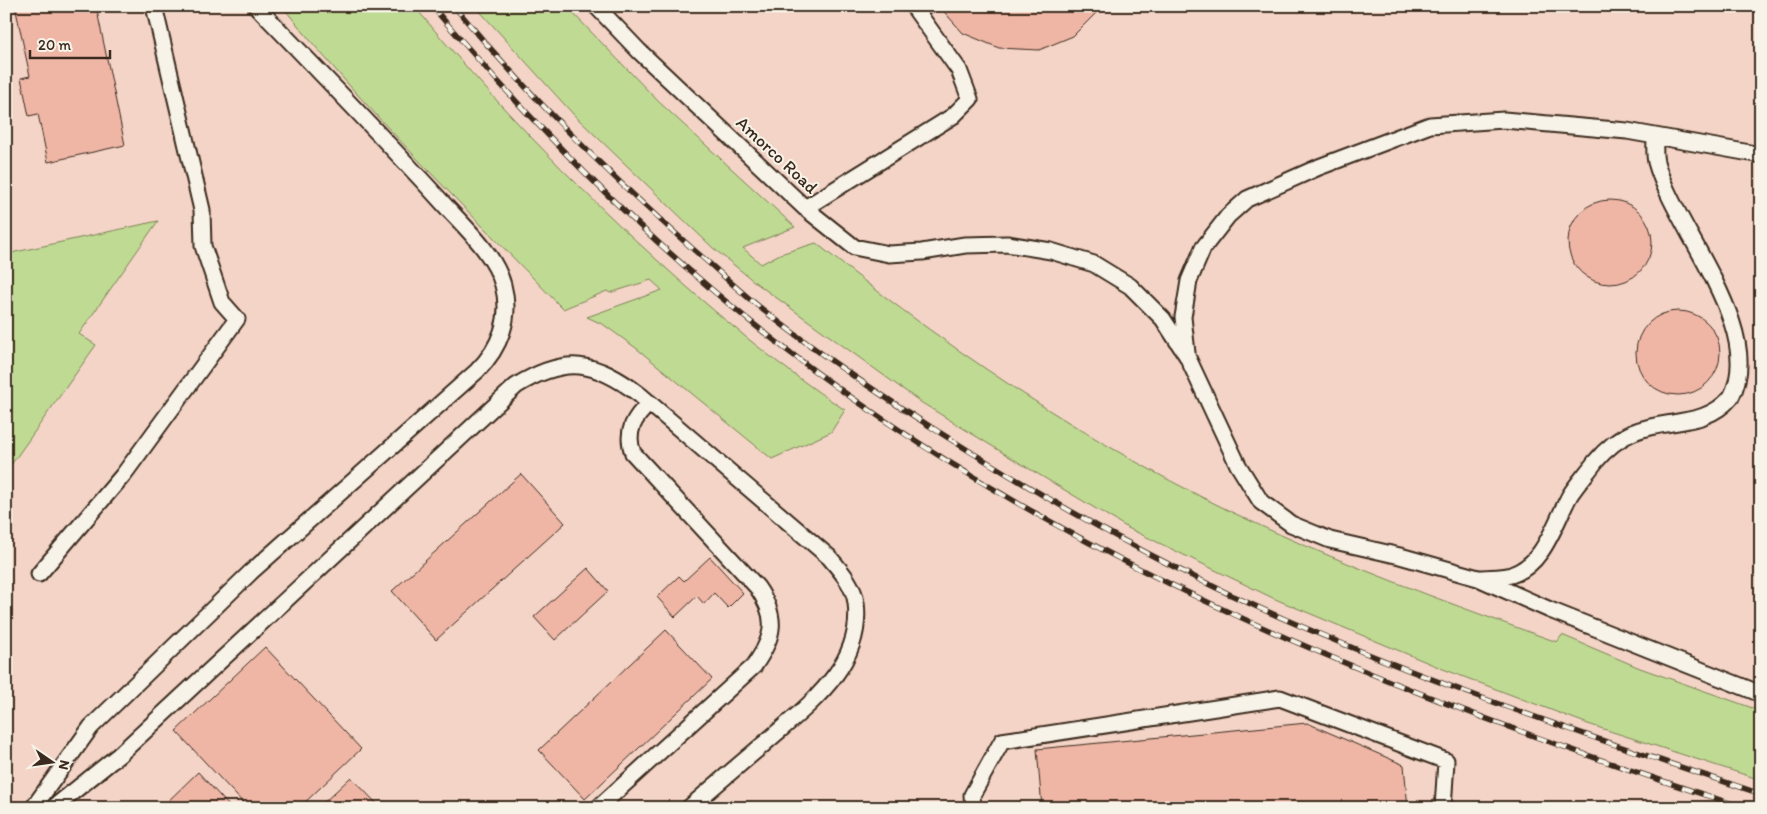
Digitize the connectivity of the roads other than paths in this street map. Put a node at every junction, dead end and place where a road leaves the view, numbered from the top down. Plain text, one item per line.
1 (154, 6) edge
2 (256, 6) edge
3 (596, 6) edge
4 (913, 6) edge
5 (1655, 136) junction
6 (1761, 156) edge
7 (805, 208) junction
8 (1188, 356) junction
9 (650, 403) junction
10 (39, 574) dead end
11 (1478, 578) junction
12 (1761, 694) edge
13 (34, 808) edge
14 (53, 808) edge
15 (598, 808) edge
16 (689, 808) edge
17 (973, 808) edge
18 (1444, 808) edge

1 - 10 lane
2 - 13 lane
3 - 7 lane, Amorco Road
4 - 7 lane
5 - 6 lane
5 - 8 lane
5 - 11 lane
7 - 8 lane, Amorco Road
8 - 11 lane
9 - 14 lane
9 - 15 lane
9 - 16 lane
11 - 12 lane
17 - 18 lane

